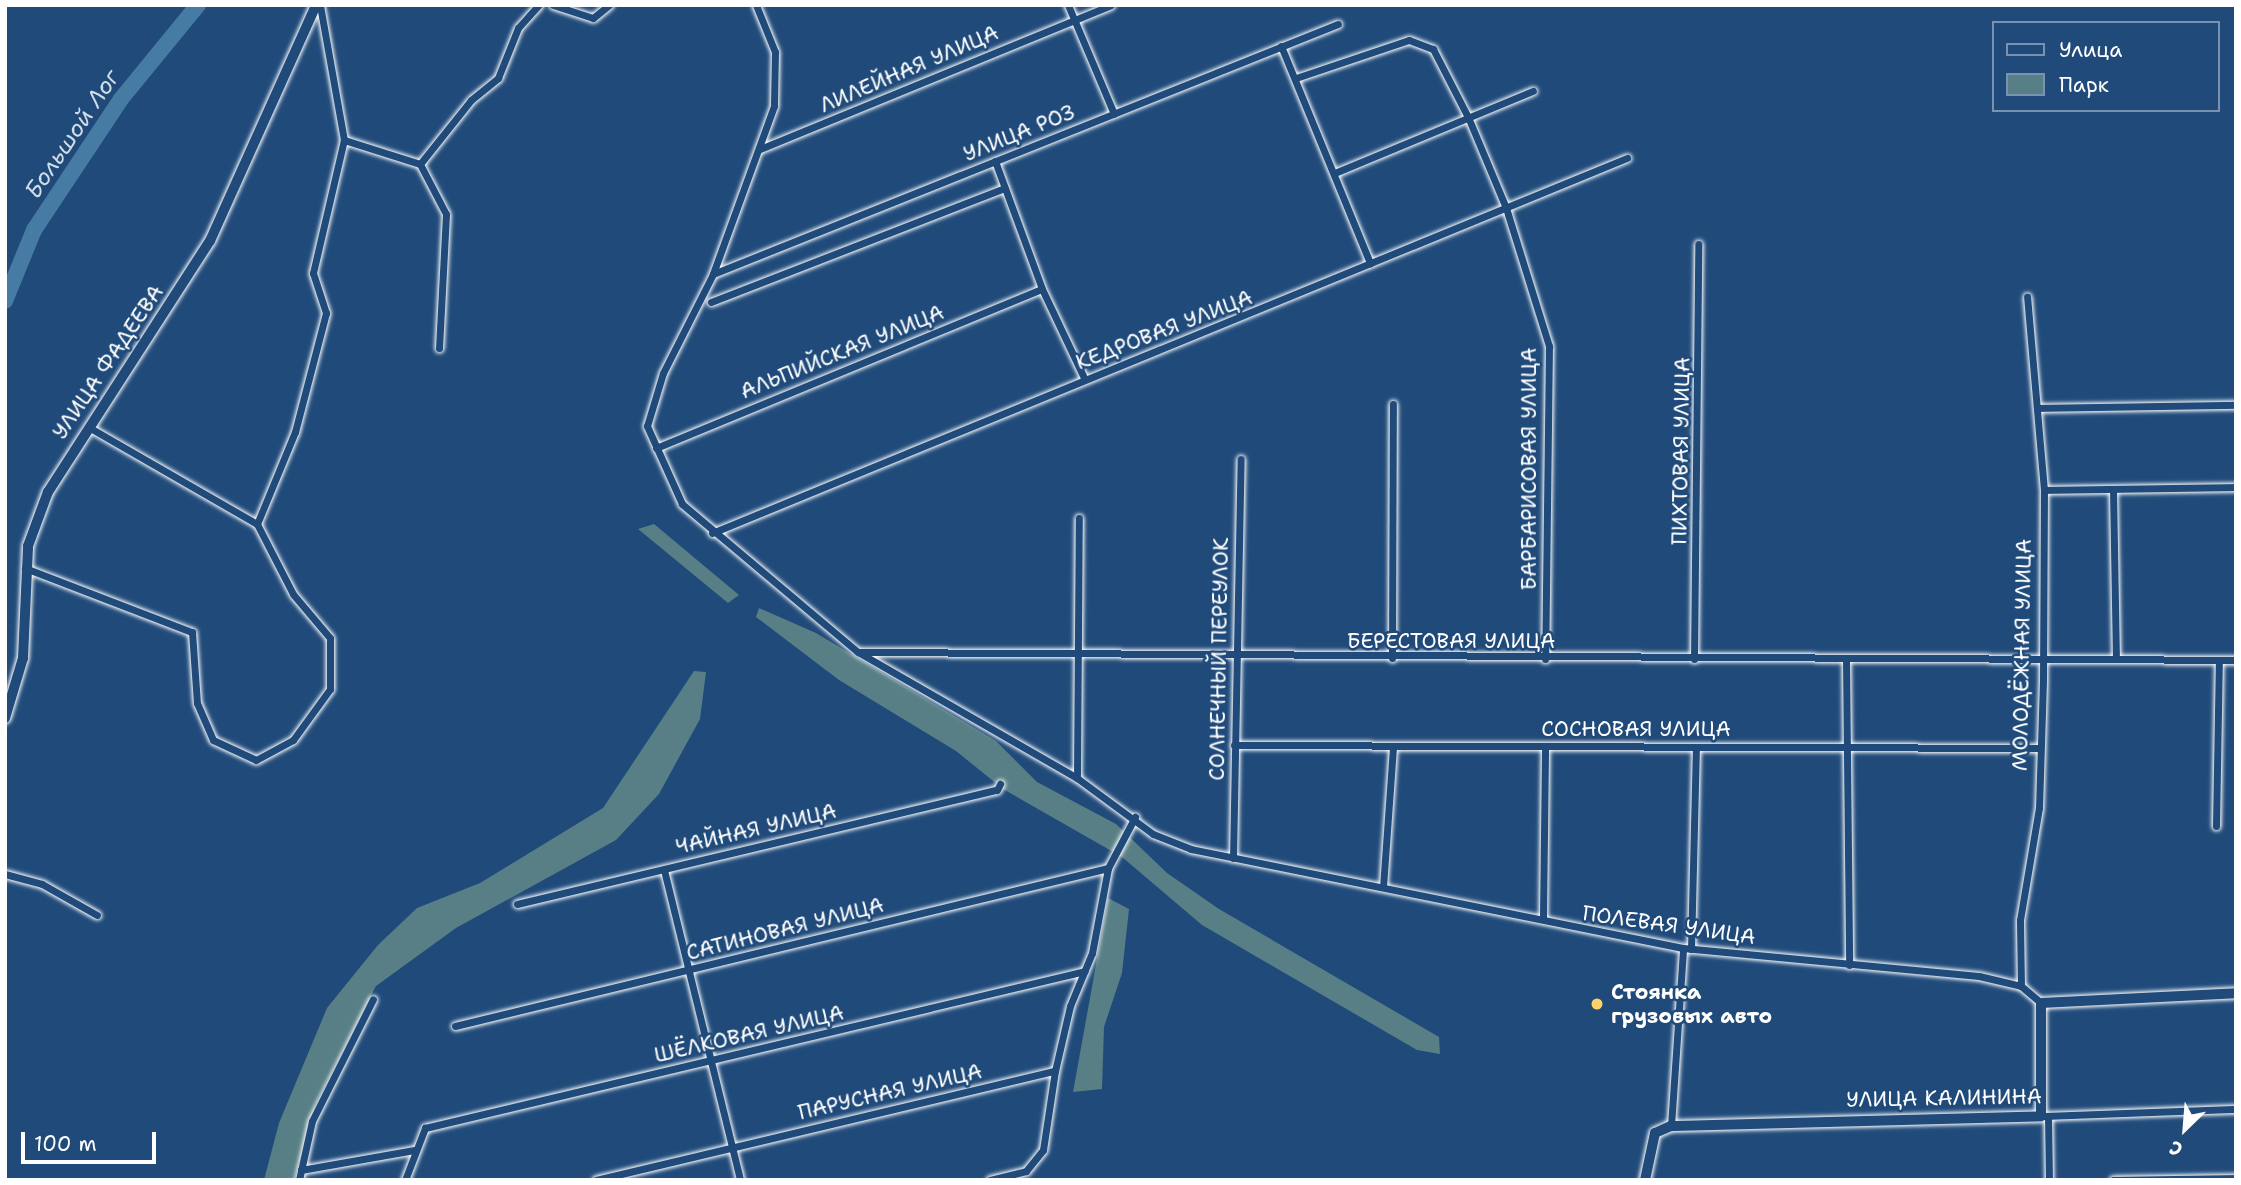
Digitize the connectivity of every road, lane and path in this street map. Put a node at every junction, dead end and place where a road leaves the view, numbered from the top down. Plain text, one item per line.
1 (318, 5) edge
2 (539, 5) edge
3 (553, 5) edge
4 (610, 5) edge
5 (756, 5) edge
6 (1068, 5) edge
7 (1111, 5) edge
8 (1074, 19) junction
9 (1338, 23) dead end
10 (1281, 46) junction
11 (1296, 78) junction
12 (1533, 91) dead end
13 (1114, 114) junction
14 (1468, 117) junction
15 (344, 140) junction
16 (760, 149) junction
17 (1627, 158) dead end
18 (995, 161) junction
19 (420, 164) junction
20 (1337, 172) junction
21 (1004, 188) junction
22 (1506, 208) junction
23 (1698, 244) dead end
24 (1370, 263) junction
25 (713, 274) junction
26 (1042, 289) junction
27 (2027, 296) dead end
28 (711, 302) dead end
29 (439, 348) dead end
30 (1084, 378) junction
31 (1393, 404) dead end
32 (2236, 405) edge
33 (2038, 408) junction
34 (87, 427) junction
35 (656, 447) junction
36 (1241, 459) dead end
37 (2236, 487) edge
38 (2113, 489) junction
39 (2044, 490) junction
40 (1079, 518) dead end
41 (257, 524) junction
42 (712, 533) junction
43 (25, 568) junction
44 (858, 652) junction
45 (1074, 652) junction
46 (2116, 656) junction
47 (1236, 657) junction
48 (2043, 657) junction
49 (1392, 658) junction
50 (1545, 659) junction
51 (1695, 659) junction
52 (1846, 660) junction
53 (2219, 660) junction
54 (2236, 660) edge
55 (5, 718) edge
56 (1234, 745) junction
57 (1393, 747) junction
58 (1545, 747) junction
59 (1696, 747) junction
60 (1847, 747) junction
61 (2038, 748) junction
62 (1077, 778) junction
63 (1000, 783) dead end
64 (1135, 817) junction
65 (2216, 826) dead end
66 (1233, 858) junction
67 (1108, 868) junction
68 (664, 870) junction
69 (5, 874) edge
70 (1383, 887) junction
71 (517, 905) dead end
72 (97, 915) dead end
73 (1543, 917) junction
74 (1687, 948) junction
75 (1849, 965) junction
76 (689, 971) junction
77 (1085, 971) junction
78 (2021, 986) junction
79 (2236, 993) edge
80 (373, 999) dead end
81 (2041, 1003) junction
82 (455, 1026) dead end
83 (711, 1061) junction
84 (1055, 1071) junction
85 (2236, 1109) edge
86 (2045, 1116) junction
87 (1671, 1126) junction
88 (733, 1148) junction
89 (414, 1150) junction
90 (301, 1170) junction
91 (2236, 1178) edge
92 (299, 1180) edge
93 (405, 1180) edge
94 (596, 1180) edge
95 (740, 1180) edge
96 (990, 1180) edge
97 (1646, 1180) edge
98 (2049, 1180) edge
99 (2113, 1180) edge

1 - 15 street
1 - 34 street, УЛИЦА ФАДЕЕВА
2 - 19 street
3 - 4 street
5 - 16 street, ПОЛЕВАЯ УЛИЦА
6 - 8 street
7 - 8 street, ЛИЛЕЙНАЯ УЛИЦА
8 - 13 street
8 - 16 street, ЛИЛЕЙНАЯ УЛИЦА
9 - 10 street, УЛИЦА РОЗ
10 - 11 street
10 - 13 street, УЛИЦА РОЗ
11 - 14 street, БАРБАРИСОВАЯ УЛИЦА
11 - 20 street
12 - 14 street
13 - 18 street, УЛИЦА РОЗ
14 - 20 street
14 - 22 street, БАРБАРИСОВАЯ УЛИЦА
15 - 19 street
15 - 41 street
16 - 25 street, ПОЛЕВАЯ УЛИЦА
17 - 22 street, КЕДРОВАЯ УЛИЦА
18 - 21 street
18 - 25 street, УЛИЦА РОЗ
19 - 29 street
20 - 24 street
21 - 26 street
21 - 28 street
22 - 24 street, КЕДРОВАЯ УЛИЦА
22 - 50 street, БАРБАРИСОВАЯ УЛИЦА
23 - 51 street, ПИХТОВАЯ УЛИЦА
24 - 30 street, КЕДРОВАЯ УЛИЦА
25 - 35 street, ПОЛЕВАЯ УЛИЦА
26 - 30 street
26 - 35 street, АЛЬПИЙСКАЯ УЛИЦА
27 - 33 street, МОЛОДЁЖНАЯ УЛИЦА
30 - 42 street, КЕДРОВАЯ УЛИЦА
31 - 49 street
32 - 33 street
33 - 39 street, МОЛОДЁЖНАЯ УЛИЦА
34 - 41 street
34 - 43 street, УЛИЦА ФАДЕЕВА
35 - 42 street, ПОЛЕВАЯ УЛИЦА
36 - 47 street, СОЛНЕЧНЫЙ ПЕРЕУЛОК
37 - 38 street
38 - 39 street
38 - 46 street
39 - 48 street, МОЛОДЁЖНАЯ УЛИЦА
40 - 45 street
41 - 43 street
42 - 44 street, ПОЛЕВАЯ УЛИЦА
43 - 55 street, УЛИЦА ФАДЕЕВА
44 - 45 street, БЕРЕСТОВАЯ УЛИЦА
44 - 62 street, ПОЛЕВАЯ УЛИЦА
45 - 47 street, БЕРЕСТОВАЯ УЛИЦА
45 - 62 street
46 - 48 street, БЕРЕСТОВАЯ УЛИЦА
46 - 53 street, БЕРЕСТОВАЯ УЛИЦА
47 - 49 street, БЕРЕСТОВАЯ УЛИЦА
47 - 56 street, СОЛНЕЧНЫЙ ПЕРЕУЛОК
48 - 52 street, БЕРЕСТОВАЯ УЛИЦА
48 - 61 street, МОЛОДЁЖНАЯ УЛИЦА
49 - 50 street, БЕРЕСТОВАЯ УЛИЦА
50 - 51 street, БЕРЕСТОВАЯ УЛИЦА
51 - 52 street, БЕРЕСТОВАЯ УЛИЦА
52 - 60 street
53 - 54 street, БЕРЕСТОВАЯ УЛИЦА
53 - 65 street
56 - 57 street, СОСНОВАЯ УЛИЦА
56 - 66 street, СОЛНЕЧНЫЙ ПЕРЕУЛОК
57 - 58 street, СОСНОВАЯ УЛИЦА
57 - 70 street
58 - 59 street, СОСНОВАЯ УЛИЦА
58 - 73 street
59 - 60 street, СОСНОВАЯ УЛИЦА
59 - 74 street
60 - 61 street, СОСНОВАЯ УЛИЦА
60 - 75 street
61 - 78 street, МОЛОДЁЖНАЯ УЛИЦА
62 - 64 street, ПОЛЕВАЯ УЛИЦА
63 - 68 street, ЧАЙНАЯ УЛИЦА
64 - 66 street, ПОЛЕВАЯ УЛИЦА
64 - 67 street
66 - 70 street, ПОЛЕВАЯ УЛИЦА
67 - 76 street, САТИНОВАЯ УЛИЦА
67 - 77 street
68 - 71 street, ЧАЙНАЯ УЛИЦА
68 - 76 street
69 - 72 street
70 - 73 street, ПОЛЕВАЯ УЛИЦА
73 - 74 street, ПОЛЕВАЯ УЛИЦА
74 - 75 street, ПОЛЕВАЯ УЛИЦА
74 - 87 street
75 - 78 street, ПОЛЕВАЯ УЛИЦА
76 - 82 street, САТИНОВАЯ УЛИЦА
76 - 83 street
77 - 83 street, ШЁЛКОВАЯ УЛИЦА
77 - 84 street
78 - 81 street
79 - 81 street
80 - 90 street
81 - 86 street
83 - 88 street
83 - 89 street, ШЁЛКОВАЯ УЛИЦА
84 - 88 street, ПАРУСНАЯ УЛИЦА
84 - 96 street
85 - 86 street, УЛИЦА КАЛИНИНА
86 - 87 street, УЛИЦА КАЛИНИНА
86 - 98 street
87 - 97 street, УЛИЦА КАЛИНИНА
88 - 94 street, ПАРУСНАЯ УЛИЦА
88 - 95 street
89 - 90 street
89 - 93 street
90 - 92 street
91 - 99 street

